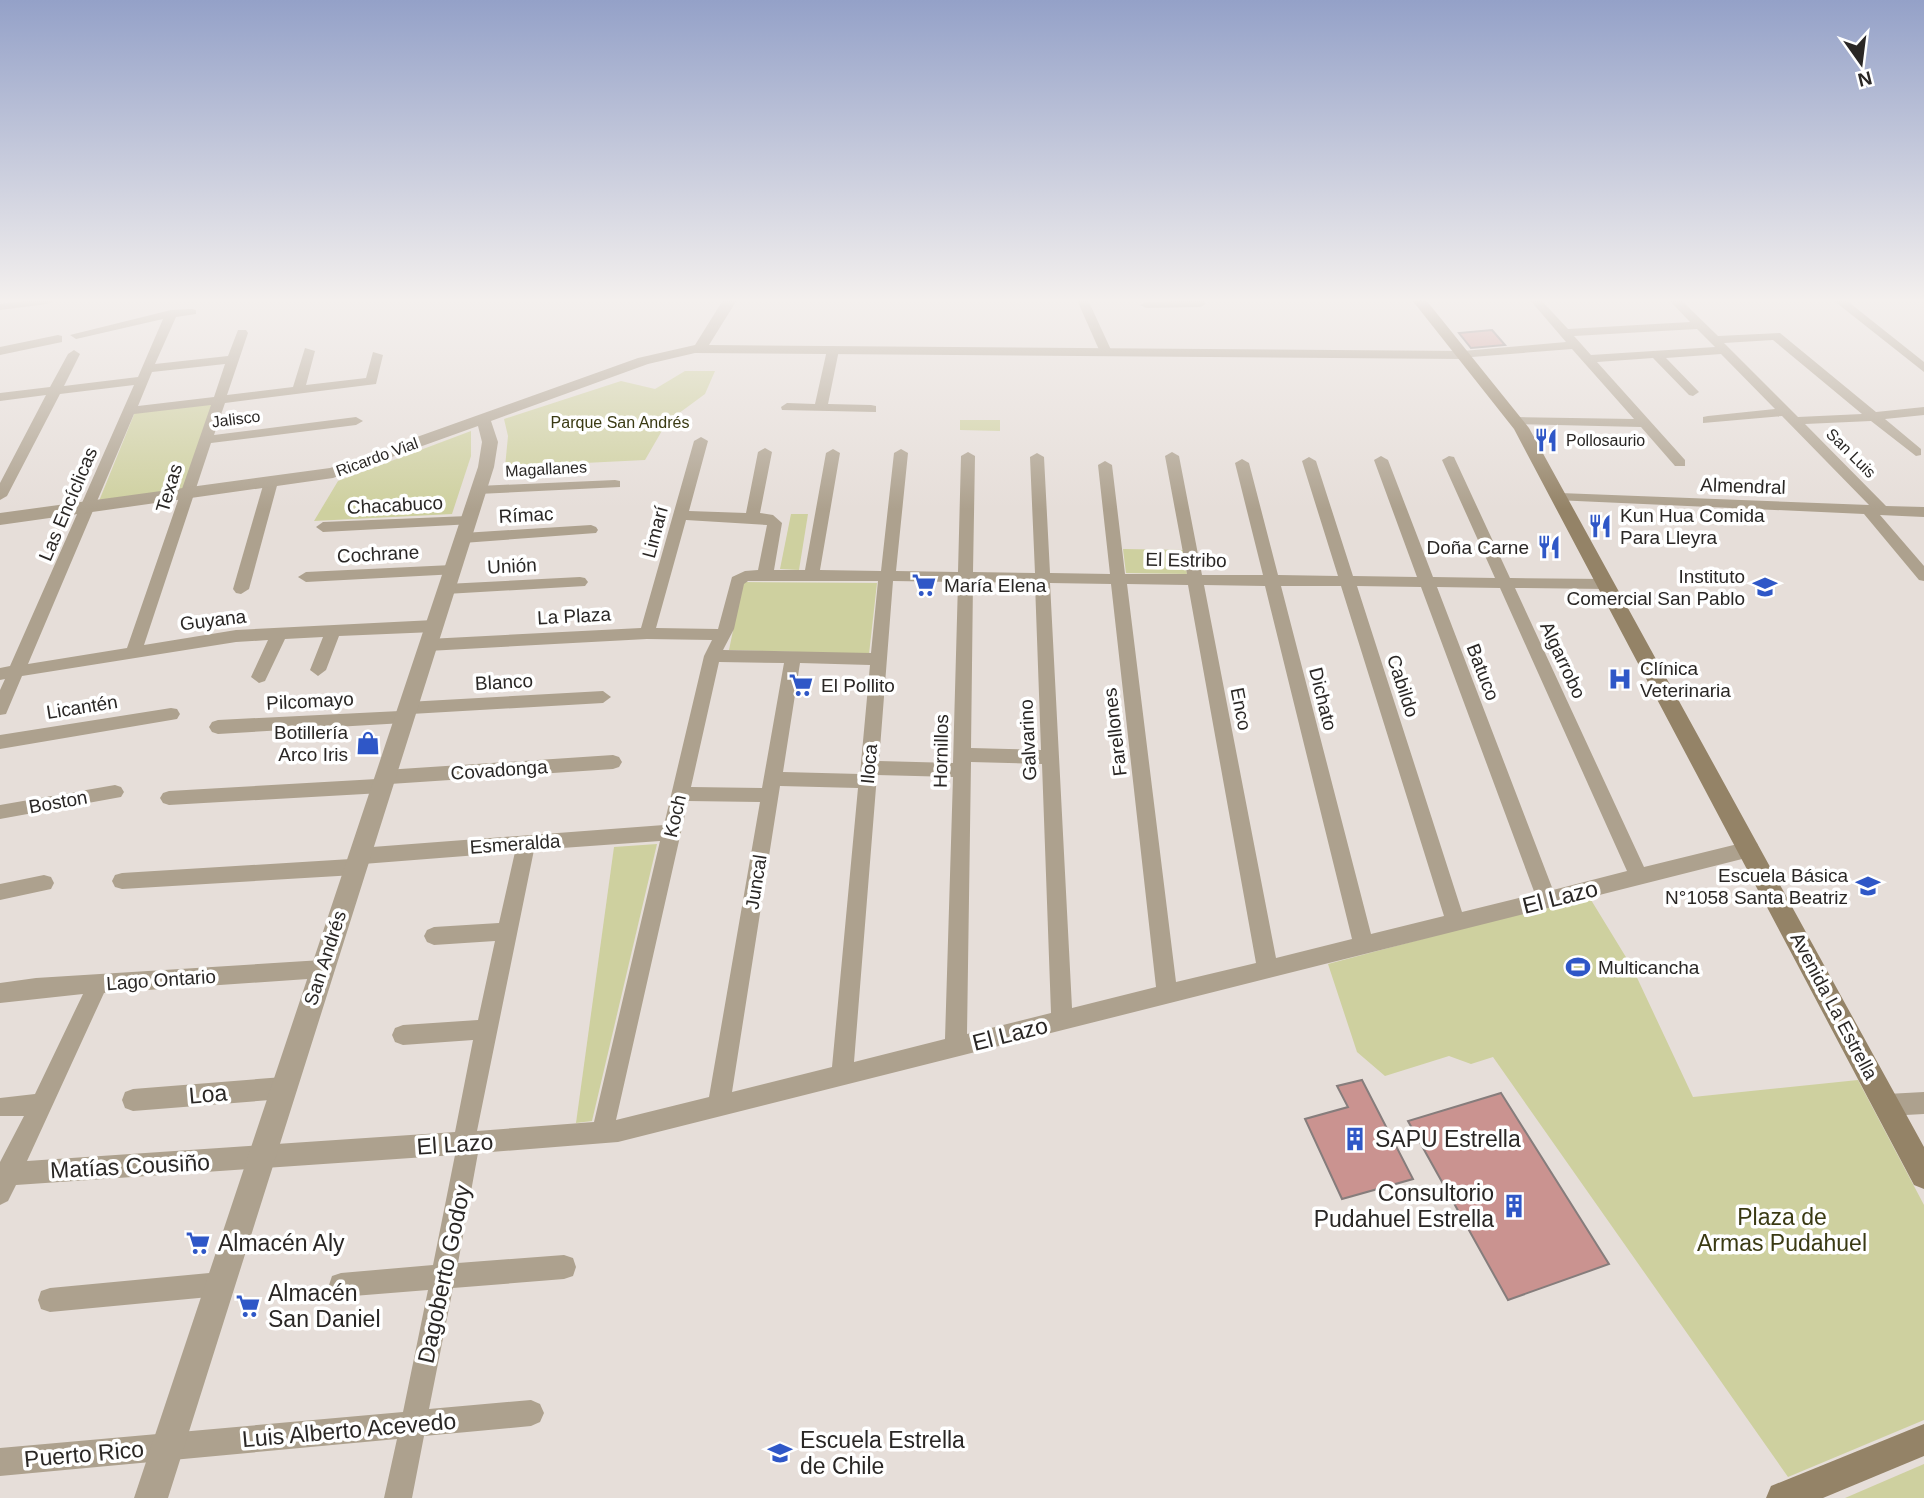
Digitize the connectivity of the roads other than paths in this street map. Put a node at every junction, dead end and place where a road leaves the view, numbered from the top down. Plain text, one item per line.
1 (66, 370) edge
2 (146, 370) edge
3 (168, 370) edge
4 (229, 370) edge
5 (304, 370) edge
6 (374, 370) edge
7 (617, 370) edge
8 (829, 370) edge
9 (1475, 370) edge
10 (1598, 370) edge
11 (1672, 370) edge
12 (1745, 370) edge
13 (1815, 370) edge
14 (144, 374) junction
15 (55, 390) junction
16 (298, 390) junction
17 (1693, 391) dead end
18 (0, 397) edge
19 (218, 400) junction
20 (787, 407) dead end
21 (821, 407) junction
22 (871, 409) dead end
23 (128, 411) junction
24 (1924, 411) edge
25 (1791, 417) junction
26 (481, 418) junction
27 (1871, 418) junction
28 (1708, 420) dead end
29 (356, 421) dead end
30 (1516, 421) junction
31 (1644, 423) junction
32 (204, 440) junction
33 (701, 441) dead end
34 (1916, 452) dead end
35 (765, 453) dead end
36 (833, 453) dead end
37 (901, 453) dead end
38 (968, 456) dead end
39 (1172, 456) dead end
40 (1037, 457) dead end
41 (1381, 460) dead end
42 (1449, 460) dead end
43 (1310, 461) dead end
44 (1242, 463) dead end
45 (1680, 463) dead end
46 (1105, 464) dead end
47 (271, 482) junction
48 (615, 484) dead end
49 (478, 490) junction
50 (187, 494) junction
51 (0, 496) edge
52 (1560, 497) junction
53 (87, 508) junction
54 (1876, 510) junction
55 (1924, 512) edge
56 (679, 515) junction
57 (752, 516) junction
58 (0, 519) edge
59 (323, 527) dead end
60 (466, 529) junction
61 (591, 530) dead end
62 (765, 575) junction
63 (812, 576) junction
64 (886, 576) junction
65 (1924, 576) edge
66 (966, 577) junction
67 (306, 578) dead end
68 (1042, 578) junction
69 (1119, 579) junction
70 (449, 580) junction
71 (1195, 580) junction
72 (1272, 580) junction
73 (1348, 581) junction
74 (580, 582) dead end
75 (1427, 582) junction
76 (1505, 583) junction
77 (1606, 584) junction
78 (241, 589) dead end
79 (333, 632) junction
80 (648, 633) junction
81 (279, 634) junction
82 (723, 635) junction
83 (431, 636) junction
84 (133, 653) junction
85 (712, 656) junction
86 (793, 657) junction
87 (879, 659) junction
88 (318, 670) dead end
89 (8, 673) edge
90 (259, 677) dead end
91 (603, 697) dead end
92 (0, 709) edge
93 (406, 712) junction
94 (171, 714) dead end
95 (218, 727) dead end
96 (0, 742) edge
97 (1050, 757) junction
98 (613, 762) dead end
99 (961, 763) junction
100 (868, 775) junction
101 (383, 782) junction
102 (771, 787) junction
103 (116, 792) dead end
104 (680, 794) junction
105 (169, 798) dead end
106 (0, 812) edge
107 (671, 832) junction
108 (526, 843) junction
109 (1750, 849) junction
110 (357, 861) junction
111 (1639, 877) junction
112 (122, 881) dead end
113 (44, 883) dead end
114 (0, 892) edge
115 (1546, 900) junction
116 (1456, 923) junction
117 (508, 930) junction
118 (434, 936) dead end
119 (1364, 946) junction
120 (322, 969) junction
121 (1268, 970) junction
122 (98, 984) junction
123 (0, 993) edge
124 (1167, 995) junction
125 (1062, 1021) junction
126 (486, 1029) junction
127 (403, 1035) dead end
128 (956, 1048) junction
129 (842, 1076) junction
130 (283, 1088) junction
131 (133, 1100) dead end
132 (1924, 1103) edge
133 (41, 1104) junction
134 (1887, 1105) junction
135 (4, 1107) dead end
136 (718, 1107) junction
137 (602, 1134) junction
138 (466, 1143) junction
139 (260, 1159) junction
140 (1924, 1175) edge
141 (3, 1180) edge
142 (564, 1267) dead end
143 (443, 1277) junction
144 (219, 1284) junction
145 (341, 1285) dead end
146 (50, 1300) dead end
147 (531, 1413) dead end
148 (413, 1426) junction
149 (1924, 1440) edge
150 (167, 1447) junction
151 (0, 1462) edge
152 (151, 1498) edge
153 (398, 1498) edge
154 (1783, 1498) edge

1 - 15 street
2 - 14 street, Las Encíclicas
3 - 14 street
4 - 19 street, Texas
5 - 16 street
6 - 16 street
7 - 26 street, Ricardo Vial
8 - 21 street
9 - 30 main road, Avenida La Estrella
10 - 31 street
11 - 17 street
12 - 25 street, San Luis
13 - 27 street
14 - 15 street
14 - 23 street, Las Encíclicas
15 - 18 street
15 - 51 street
16 - 19 street
19 - 23 street
19 - 32 street, Texas
20 - 21 street
21 - 22 street
23 - 53 street, Las Encíclicas
24 - 27 street
25 - 27 street
25 - 28 street
25 - 54 street, San Luis
26 - 47 street, Ricardo Vial
26 - 49 street, San Andrés
27 - 34 street
29 - 32 street, Jalisco
30 - 31 street
30 - 52 main road, Avenida La Estrella
31 - 45 street
32 - 50 street, Texas
33 - 56 street, Limarí
35 - 57 street
36 - 63 street
37 - 64 street, Iloca
38 - 66 street, Hornillos
39 - 71 street, Enco
40 - 68 street, Galvarino
41 - 75 street, Batuco
42 - 76 street, Algarrobo
43 - 73 street, Cabildo
44 - 72 street, Dichato
46 - 69 street, Farellones
47 - 50 street, Ricardo Vial
47 - 78 street
48 - 49 street, Magallanes
49 - 60 street, San Andrés
50 - 53 street, Ricardo Vial
50 - 84 street, Texas
52 - 54 street, Almendral
52 - 77 main road, Avenida La Estrella
53 - 58 street, Ricardo Vial
53 - 89 street, Las Encíclicas
54 - 55 street, Almendral
54 - 65 street, San Luis
56 - 57 street
56 - 80 street, Limarí
57 - 62 street
59 - 60 street, Chacabuco
60 - 61 street, Rímac
60 - 70 street, San Andrés
62 - 63 street, El Estribo
62 - 82 street, Koch
63 - 64 street, El Estribo
64 - 66 street, El Estribo
64 - 87 street, Iloca
66 - 68 street, El Estribo
66 - 99 street, Hornillos
67 - 70 street, Cochrane
68 - 69 street, El Estribo
68 - 97 street, Galvarino
69 - 71 street, El Estribo
69 - 124 street, Farellones
70 - 74 street, Unión
70 - 83 street, San Andrés
71 - 72 street, El Estribo
71 - 121 street, Enco
72 - 73 street, El Estribo
72 - 119 street, Dichato
73 - 75 street, El Estribo
73 - 116 street, Cabildo
75 - 76 street, El Estribo
75 - 115 street, Batuco
76 - 77 street, El Estribo
76 - 111 street, Algarrobo
77 - 109 main road, Avenida La Estrella
79 - 81 street, Guyana
79 - 83 street, Guyana
79 - 88 street
80 - 82 street, La Plaza
80 - 83 street, La Plaza
81 - 84 street, Guyana
81 - 90 street
82 - 85 street, Koch
83 - 93 street, San Andrés
84 - 89 street, Guyana
85 - 86 street
85 - 104 street, Koch
86 - 87 street
86 - 102 street, Juncal
87 - 100 street, Iloca
89 - 92 street, Las Encíclicas
91 - 93 street, Blanco
93 - 95 street, Pilcomayo
93 - 101 street, San Andrés
94 - 96 street, Licantén
97 - 99 street
97 - 125 street, Galvarino
98 - 101 street, Covadonga
99 - 100 street
99 - 128 street, Hornillos
100 - 102 street
100 - 129 street, Iloca
101 - 105 street, Covadonga
101 - 110 street, San Andrés
102 - 104 street
102 - 136 street, Juncal
103 - 106 street, Boston
104 - 107 street, Koch
107 - 108 street, Esmeralda
107 - 137 street, Koch
108 - 110 street, Esmeralda
108 - 117 street, Dagoberto Godoy
109 - 111 street, El Lazo
109 - 134 main road, Avenida La Estrella
110 - 112 street, Esmeralda
110 - 120 street, San Andrés
111 - 115 street, El Lazo
113 - 114 street
115 - 116 street, El Lazo
116 - 119 street, El Lazo
117 - 118 street
117 - 126 street, Dagoberto Godoy
119 - 121 street, El Lazo
120 - 122 street, Lago Ontario
120 - 130 street, San Andrés
121 - 124 street, El Lazo
122 - 123 street, Lago Ontario
122 - 133 street
124 - 125 street, El Lazo
125 - 128 street, El Lazo
126 - 127 street
126 - 138 street, Dagoberto Godoy
128 - 129 street, El Lazo
129 - 136 street, El Lazo
130 - 131 street, Loa
130 - 139 street, San Andrés
132 - 134 street
133 - 135 street
133 - 141 street
134 - 140 main road, Avenida La Estrella
136 - 137 street, El Lazo
137 - 138 street, El Lazo
138 - 139 street, El Lazo
138 - 143 street, Dagoberto Godoy
139 - 141 street, Matías Cousiño
139 - 144 street, San Andrés
142 - 143 street
143 - 145 street
143 - 148 street, Dagoberto Godoy
144 - 146 street
144 - 150 street, San Andrés
147 - 148 street, Luis Alberto Acevedo
148 - 150 street, Luis Alberto Acevedo
148 - 153 street, Dagoberto Godoy
149 - 154 main road
150 - 151 street, Puerto Rico
150 - 152 street, San Andrés

